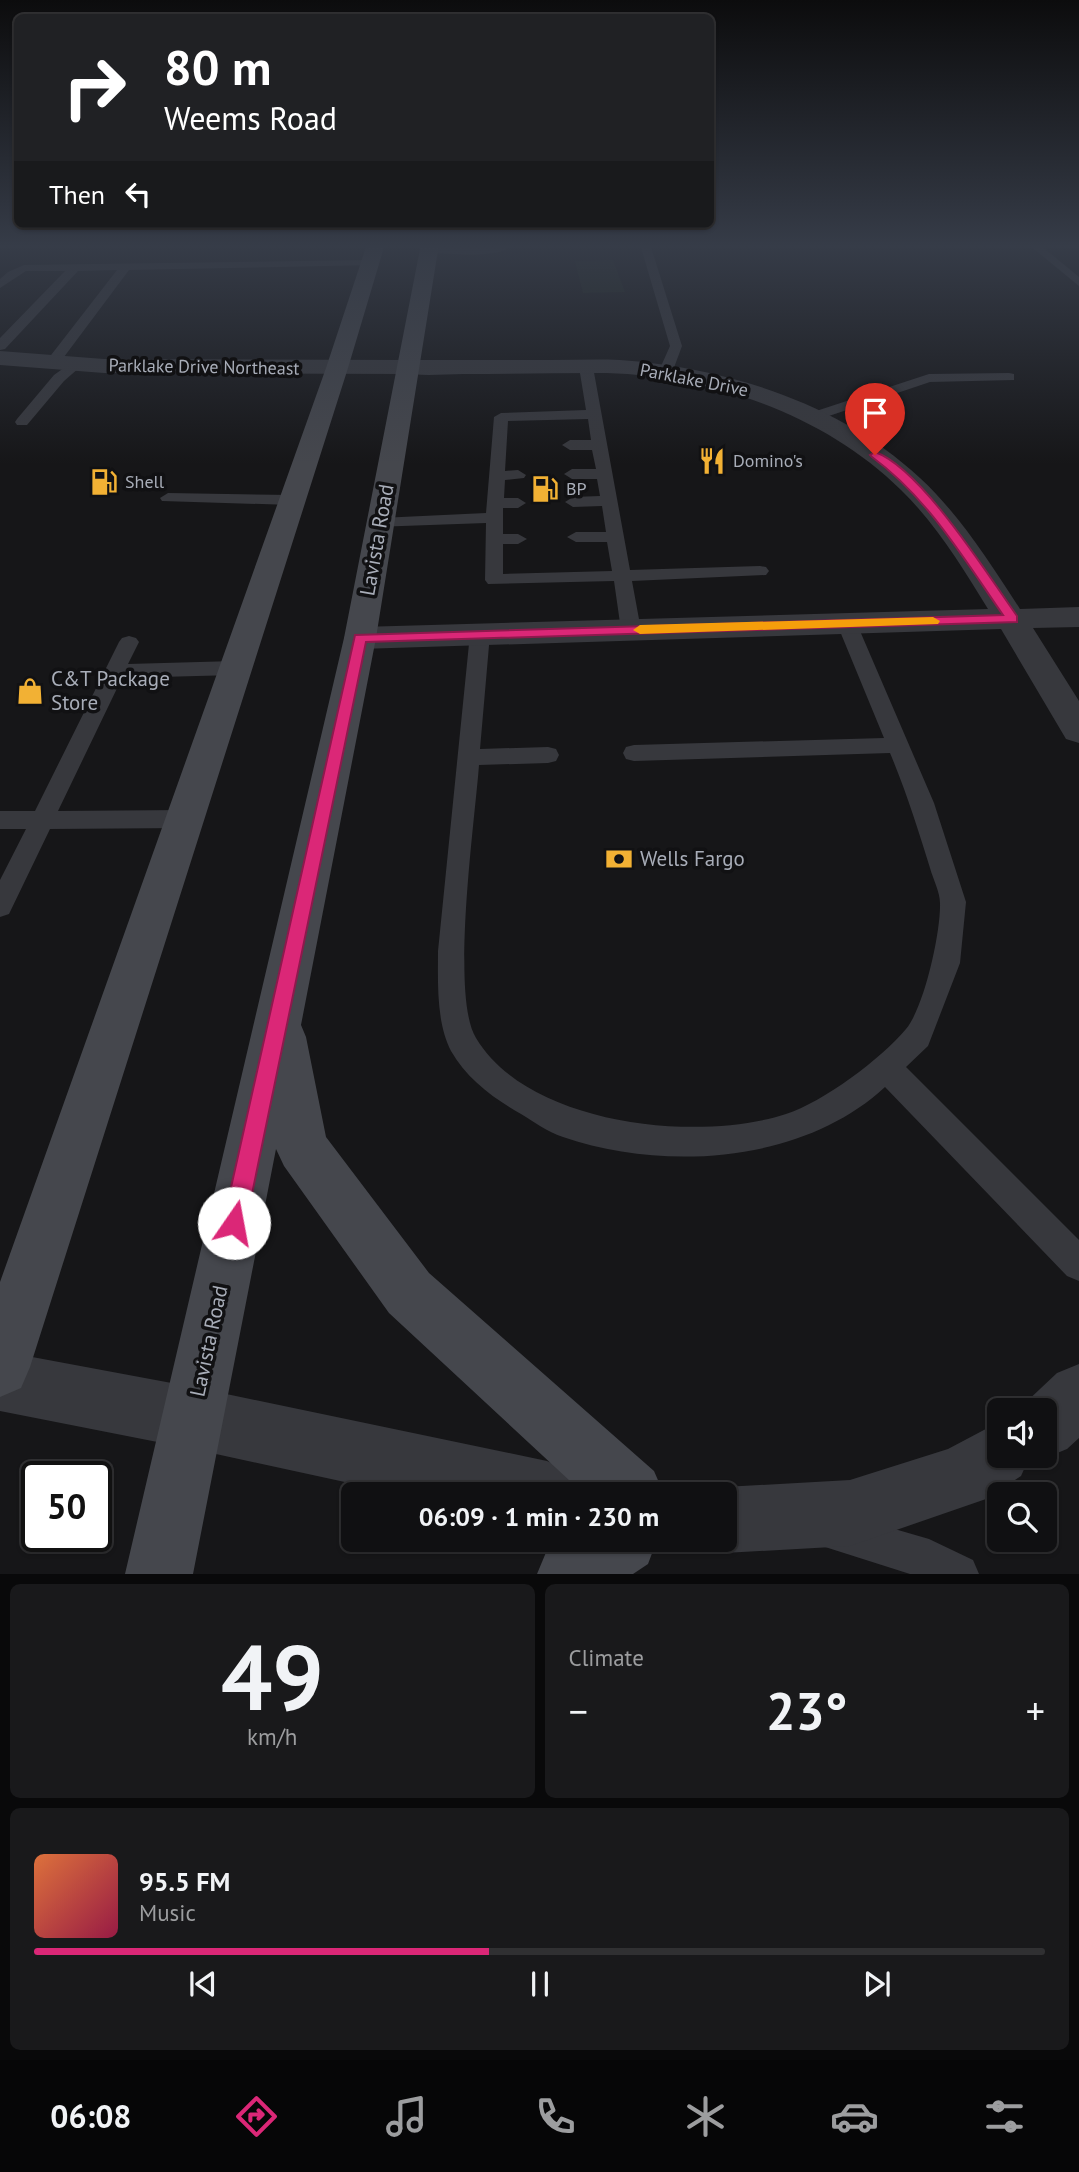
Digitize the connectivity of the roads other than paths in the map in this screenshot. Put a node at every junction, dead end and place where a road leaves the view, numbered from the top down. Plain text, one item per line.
1 (27, 317) edge
2 (93, 317) edge
3 (353, 317) edge
4 (417, 317) edge
5 (667, 317) edge
6 (0, 346) edge
7 (0, 358) edge
8 (64, 363) junction
9 (586, 367) junction
10 (337, 368) junction
11 (408, 368) junction
12 (665, 373) junction
13 (1009, 377) dead end
14 (594, 414) junction
15 (813, 417) junction
16 (22, 422) dead end
17 (570, 445) dead end
18 (599, 445) junction
19 (499, 446) junction
20 (518, 446) dead end
21 (572, 474) dead end
22 (604, 474) junction
23 (518, 475) dead end
24 (497, 476) junction
25 (168, 498) dead end
26 (292, 500) junction
27 (609, 501) junction
28 (573, 502) dead end
29 (518, 503) dead end
30 (495, 510) junction
31 (380, 523) junction
32 (576, 537) dead end
33 (615, 537) junction
34 (518, 538) dead end
35 (494, 539) junction
36 (760, 571) dead end
37 (622, 578) junction
38 (1079, 617) edge
39 (1012, 619) junction
40 (847, 624) junction
41 (631, 630) junction
42 (480, 634) junction
43 (360, 638) junction
44 (129, 642) dead end
45 (235, 668) junction
46 (115, 671) junction
47 (1079, 730) edge
48 (898, 745) junction
49 (634, 753) dead end
50 (548, 755) dead end
51 (469, 757) junction
52 (185, 819) junction
53 (0, 820) edge
54 (42, 820) junction
55 (0, 906) edge
56 (279, 1018) junction
57 (885, 1067) junction
58 (1079, 1264) edge
59 (0, 1367) edge
60 (0, 1381) edge
61 (1079, 1395) edge
62 (1057, 1416) edge
63 (193, 1418) junction
64 (987, 1461) edge
65 (491, 1482) edge
66 (618, 1482) edge
67 (754, 1518) edge
68 (605, 1552) edge
69 (159, 1573) edge
70 (571, 1573) edge
71 (959, 1573) edge

1 - 6 lane
2 - 8 lane
3 - 10 main road
4 - 11 main road, Lavista Road
5 - 12 lane
7 - 8 street, Parklake Drive Northeast
8 - 10 street, Parklake Drive Northeast
8 - 16 lane
9 - 11 street, Parklake Drive
9 - 12 street, Parklake Drive
9 - 14 lane
10 - 11 street, Parklake Drive Northeast
10 - 26 main road
11 - 31 main road, Lavista Road
12 - 15 street, Parklake Drive
13 - 15 lane
14 - 18 lane
14 - 19 lane
15 - 39 street, Parklake Drive
17 - 18 lane
18 - 22 lane
19 - 20 lane
19 - 24 lane
21 - 22 lane
22 - 27 lane
23 - 24 lane
24 - 30 lane
25 - 26 lane
26 - 45 main road
27 - 28 lane
27 - 33 lane
29 - 30 lane
30 - 31 lane
30 - 35 lane
31 - 43 main road, Lavista Road
32 - 33 lane
33 - 37 lane
34 - 35 lane
35 - 37 lane
36 - 37 lane
37 - 41 lane
38 - 39 street
39 - 40 street
39 - 47 street, Parklake Drive
40 - 41 street
40 - 48 lane
41 - 42 street
42 - 43 street
42 - 51 lane
43 - 56 main road, Lavista Road
44 - 46 lane
45 - 46 lane
45 - 52 main road
46 - 54 lane
48 - 49 lane
48 - 57 lane
50 - 51 lane
51 - 57 lane
52 - 54 lane
52 - 59 main road
53 - 54 lane
54 - 55 lane
56 - 63 main road, Lavista Road
56 - 66 main road
57 - 58 lane
60 - 63 street
61 - 62 street
63 - 65 street
63 - 69 main road, Lavista Road
64 - 67 street
67 - 71 lane
68 - 70 main road

